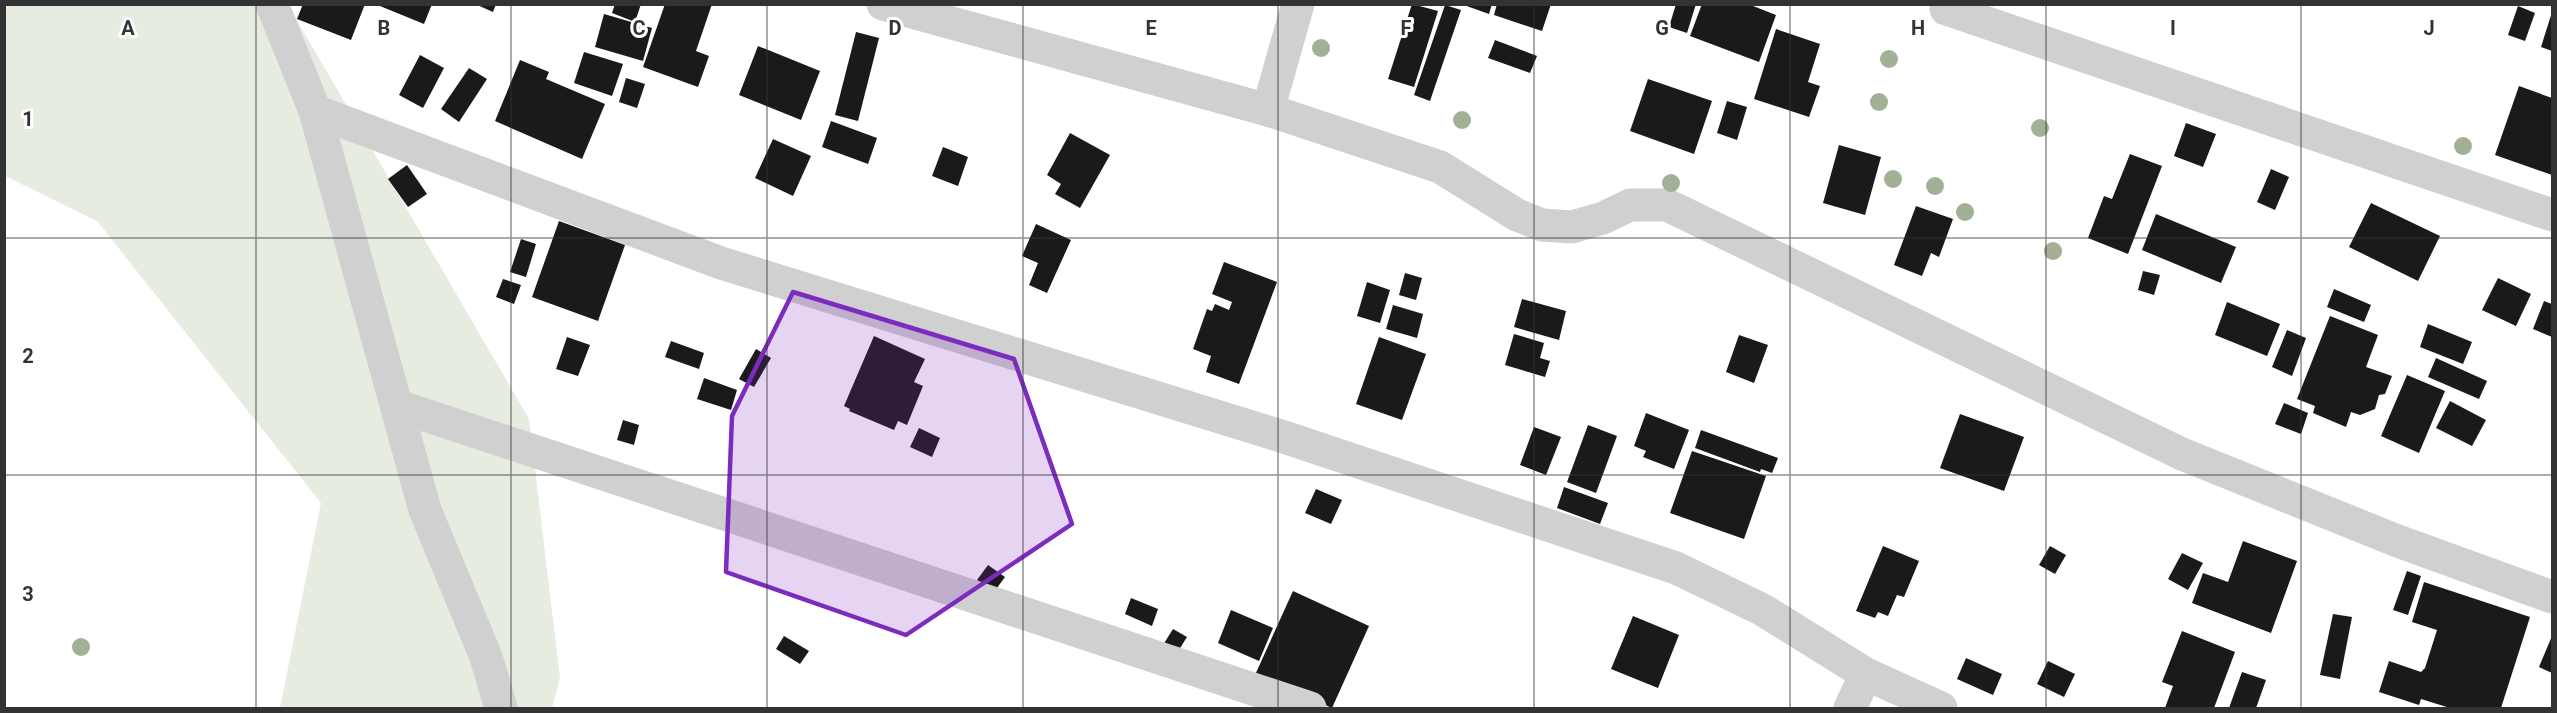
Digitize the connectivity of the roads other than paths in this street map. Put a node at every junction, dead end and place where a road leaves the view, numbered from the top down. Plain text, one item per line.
1 (272, 4) edge
2 (883, 4) edge
3 (1298, 4) edge
4 (1946, 9) dead end
5 (1268, 110) junction
6 (315, 111) junction
7 (2553, 215) edge
8 (398, 406) junction
9 (2553, 597) edge
10 (1866, 674) junction
11 (501, 708) edge
12 (1310, 708) edge
13 (1850, 708) edge
14 (1941, 708) edge

1 - 6 street
2 - 5 street
3 - 5 street
4 - 7 street
5 - 9 street
6 - 8 street
6 - 10 street
8 - 11 street
8 - 12 street
10 - 13 street
10 - 14 street

